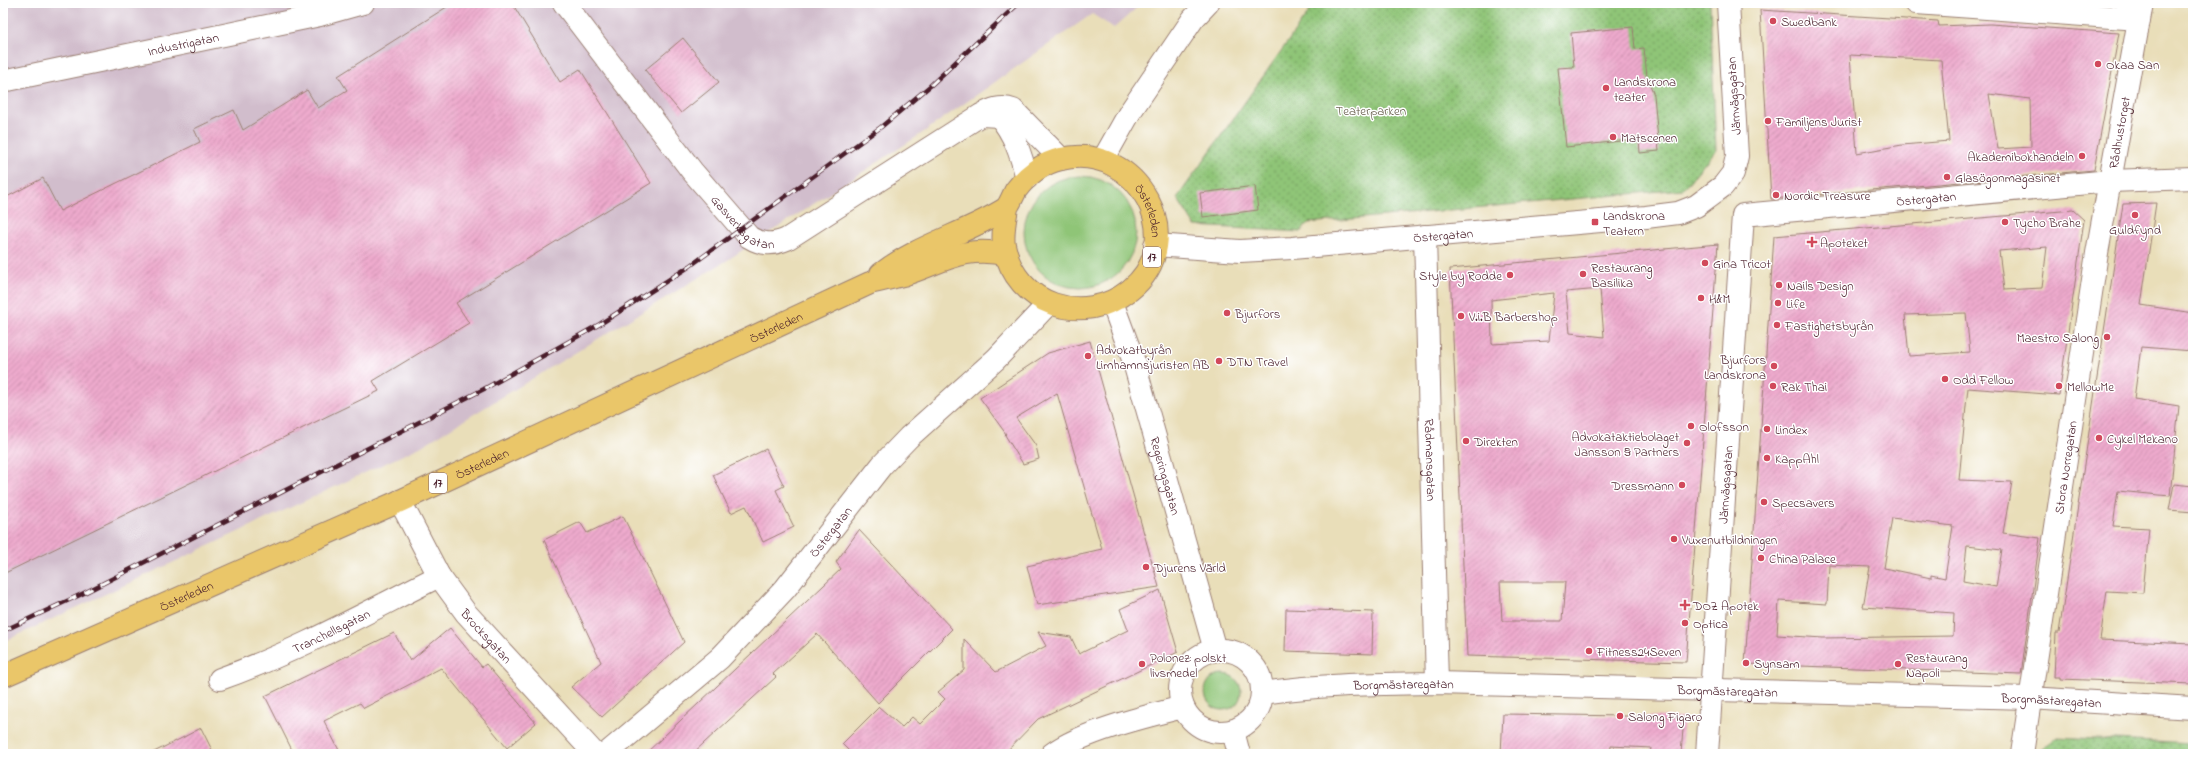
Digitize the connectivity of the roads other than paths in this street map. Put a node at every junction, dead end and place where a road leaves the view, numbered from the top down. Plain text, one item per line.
1 (363, 3) edge
2 (564, 3) edge
3 (1208, 3) edge
4 (1728, 3) edge
5 (1916, 3) edge
6 (2141, 11) edge
7 (3, 81) edge
8 (981, 115) junction
9 (1061, 159) junction
10 (1104, 160) junction
11 (1027, 178) junction
12 (2193, 178) edge
13 (2110, 180) junction
14 (1723, 186) joint
15 (1007, 208) junction
16 (1743, 216) joint
17 (1425, 236) junction
18 (1155, 245) junction
19 (1007, 255) junction
20 (870, 283) junction
21 (1112, 302) junction
22 (1049, 303) junction
23 (400, 500) junction
24 (439, 576) junction
25 (1215, 650) junction
26 (3, 676) edge
27 (220, 679) dead end
28 (1437, 683) junction
29 (1712, 689) junction
30 (1262, 693) junction
31 (2029, 698) junction
32 (1183, 707) junction
33 (2193, 708) edge
34 (1233, 731) junction
35 (596, 754) edge
36 (606, 754) edge
37 (1052, 754) edge
38 (1239, 754) edge
39 (1707, 754) edge
40 (2022, 754) edge

1 - 7 street, Industrigatan
2 - 8 street, Gasverksgatan
3 - 10 street
4 - 14 street, Järnvägsgatan
5 - 6 street
6 - 13 street, Rådhustorget
8 - 9 street, Gasverksgatan
8 - 11 street
9 - 10 main road, Österleden / 17
9 - 11 main road, Österleden / 17
10 - 18 main road, Österleden / 17
11 - 15 main road, Österleden / 17
12 - 13 street, Rådhustorget
13 - 16 street, Östergatan
13 - 31 street, Stora Norregatan
14 - 17 street, Östergatan
15 - 19 main road, Österleden / 17
15 - 20 main road, Österleden / 17
16 - 29 street, Järnvägsgatan
17 - 18 street, Östergatan
17 - 28 street, Rådmansgatan
18 - 21 main road, Österleden / 17
19 - 20 main road, Österleden / 17
19 - 22 main road, Österleden / 17
20 - 23 main road, Österleden / 17
21 - 22 main road, Österleden / 17
21 - 25 street, Regeringsgatan
22 - 36 street, Östergatan
23 - 24 street, Brocksgatan
23 - 26 main road, Österleden / 17
24 - 27 street, Tranchellsgatan
24 - 35 street, Brocksgatan
25 - 30 street
25 - 32 street
28 - 29 street, Borgmästaregatan
28 - 30 street, Borgmästaregatan
29 - 31 street, Borgmästaregatan
29 - 39 street, Järnvägsgatan
30 - 34 street
31 - 33 street, Borgmästaregatan
31 - 40 street, Stora Norregatan
32 - 34 street
32 - 37 street
34 - 38 street

